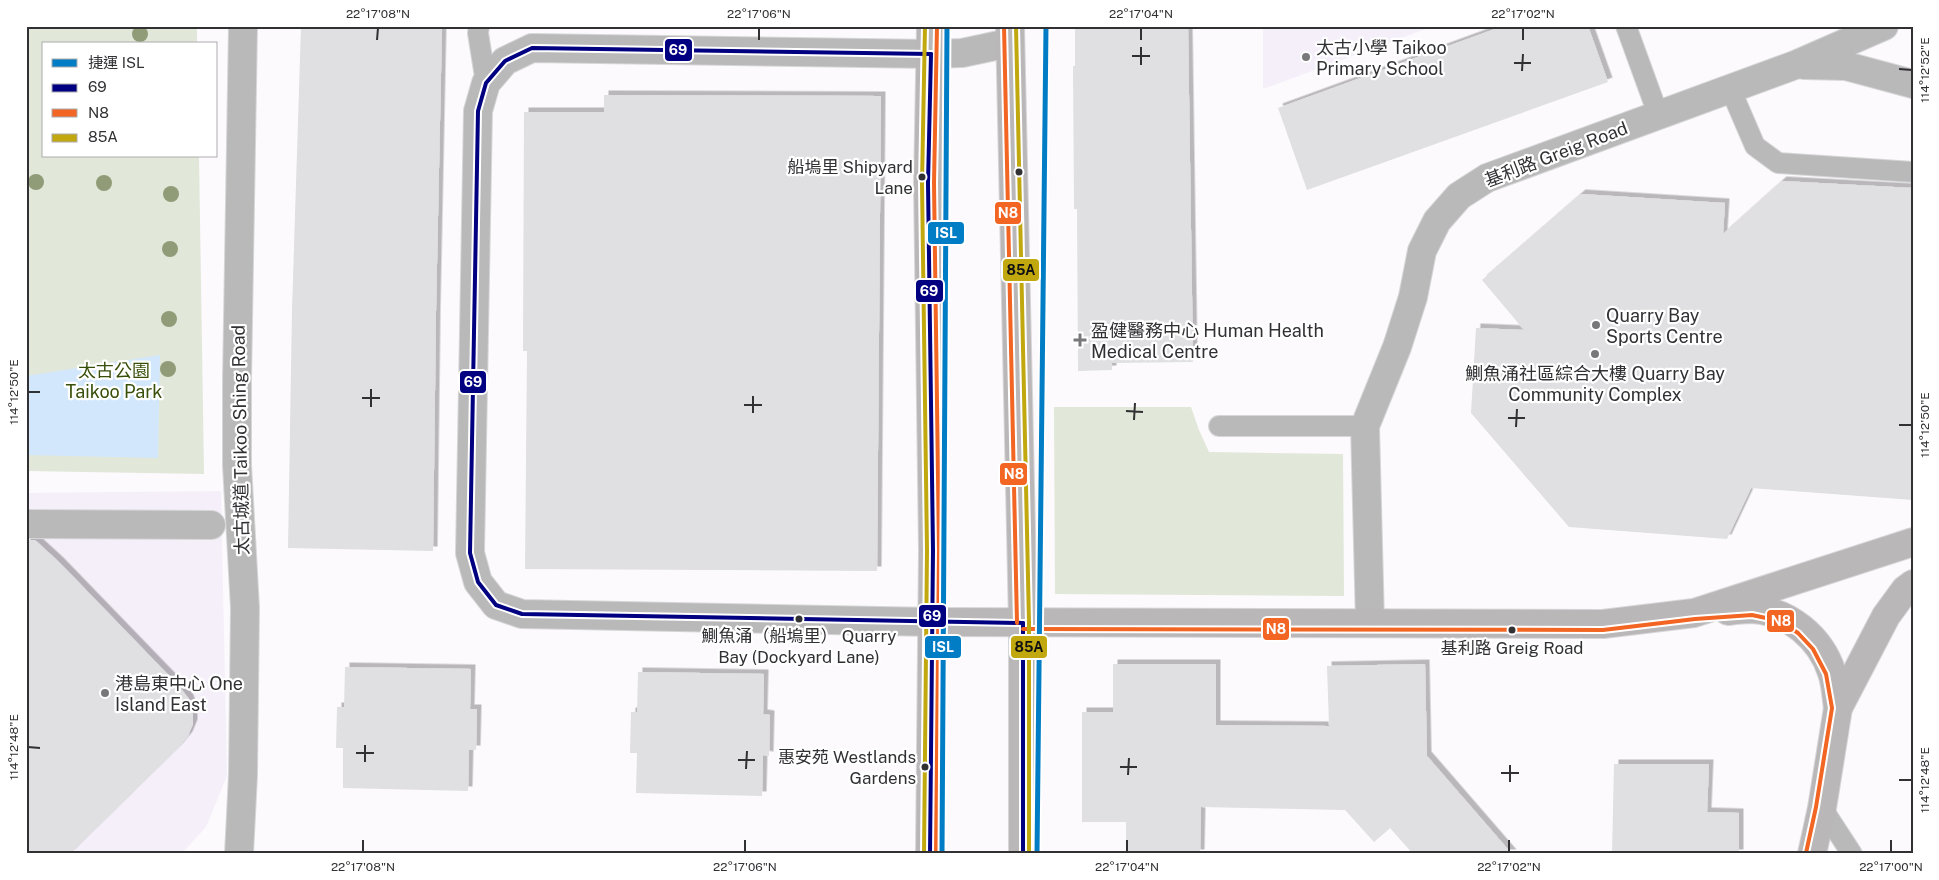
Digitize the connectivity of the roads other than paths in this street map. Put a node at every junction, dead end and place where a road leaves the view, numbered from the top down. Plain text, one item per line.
1 (243, 26) edge
2 (479, 26) edge
3 (931, 26) edge
4 (1626, 26) edge
5 (1884, 26) edge
6 (1010, 35) edge
7 (931, 54) junction
8 (1795, 65) junction
9 (486, 83) junction
10 (1913, 84) edge
11 (1730, 88) junction
12 (1658, 114) junction
13 (1913, 172) edge
14 (1219, 426) dead end
15 (1365, 426) junction
16 (26, 524) edge
17 (211, 525) dead end
18 (1913, 542) edge
19 (1913, 584) edge
20 (1694, 613) junction
21 (933, 622) junction
22 (1023, 623) junction
23 (1370, 623) junction
24 (1838, 708) junction
25 (1822, 808) junction
26 (239, 854) edge
27 (930, 854) edge
28 (1022, 854) edge
29 (1812, 854) edge
30 (1852, 854) edge

1 - 26 street, 太古城道 Taikoo Shing Road
2 - 9 lane
3 - 7 main road
4 - 12 lane
5 - 8 street, 基利路 Greig Road
6 - 7 street
6 - 22 main road
7 - 9 street
7 - 21 main road
8 - 10 street, 基利路 Greig Road
8 - 11 street, 基利路 Greig Road
9 - 21 street
11 - 12 street, 基利路 Greig Road
11 - 13 lane
12 - 15 street, 基利路 Greig Road
14 - 15 lane
15 - 23 street, 基利路 Greig Road
16 - 17 street
18 - 20 main road
19 - 24 main road
20 - 23 main road
20 - 24 main road
21 - 22 main road
21 - 27 main road
22 - 23 main road
22 - 28 main road
24 - 25 main road
25 - 29 main road
25 - 30 lane

